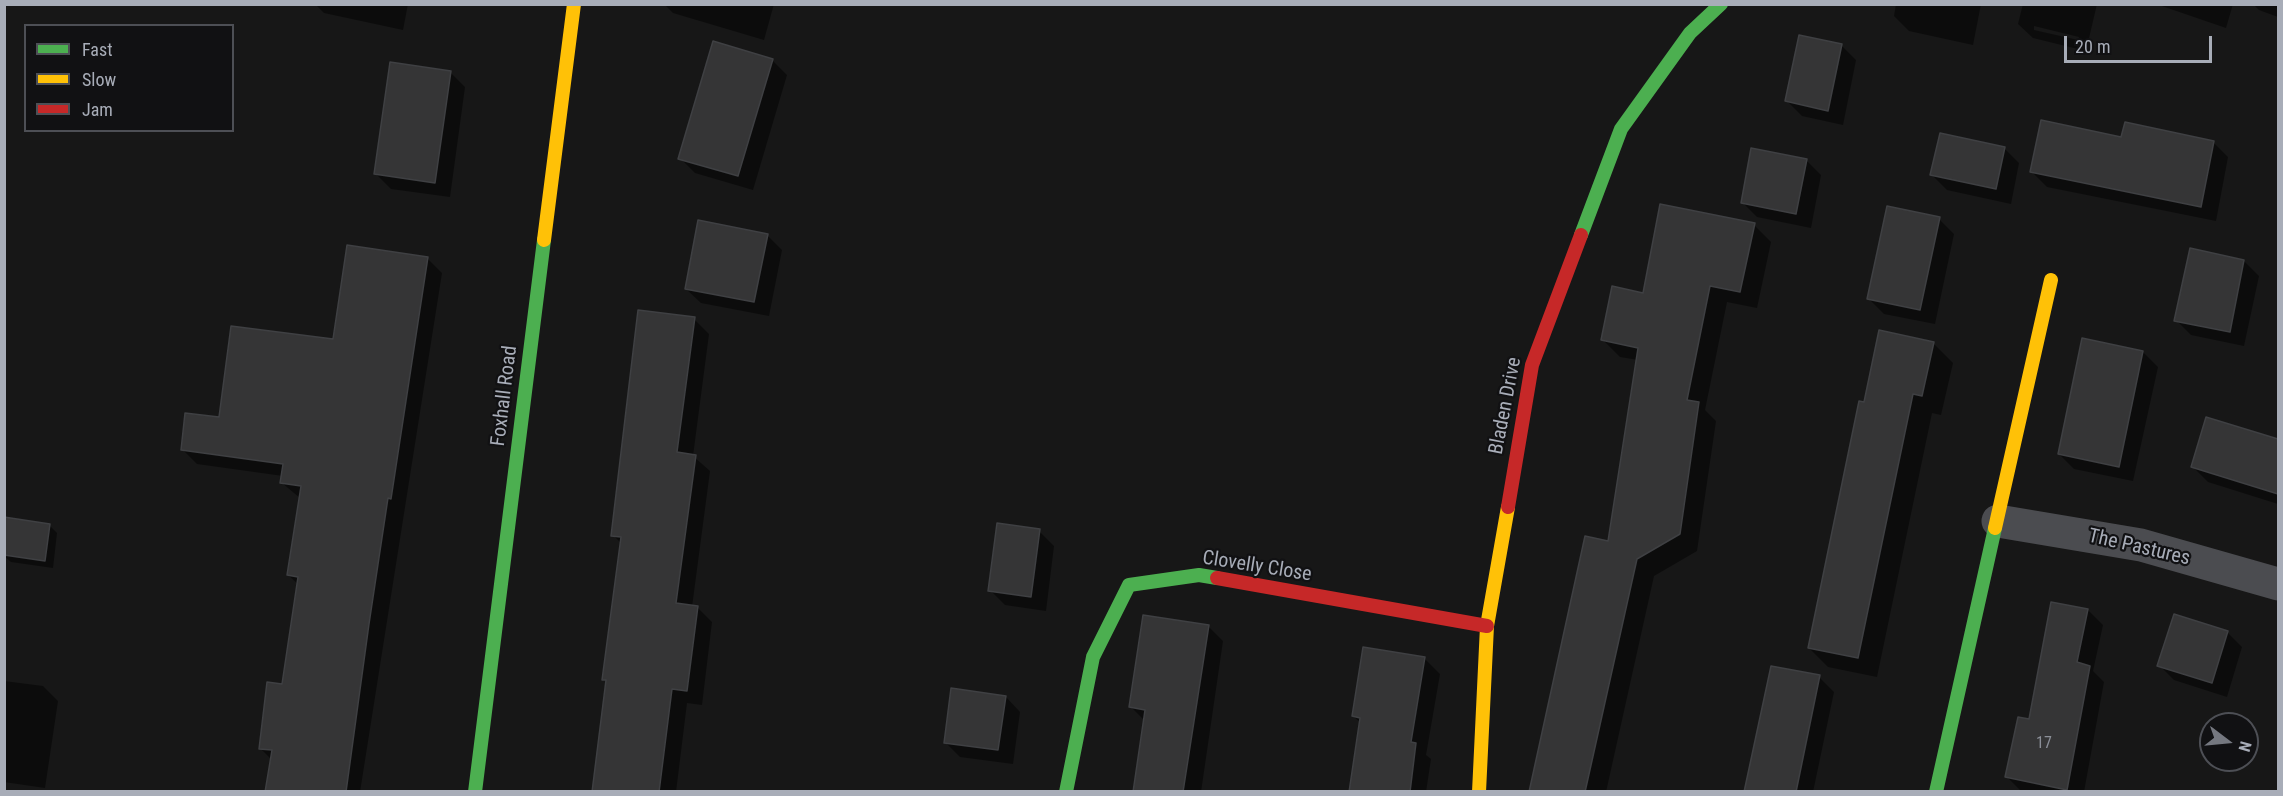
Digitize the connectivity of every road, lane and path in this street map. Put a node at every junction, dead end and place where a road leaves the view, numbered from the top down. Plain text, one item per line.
1 (574, 4) edge
2 (1721, 4) edge
3 (2051, 280) dead end
4 (1998, 521) junction
5 (2278, 584) edge
6 (1487, 626) junction
7 (475, 792) edge
8 (1066, 792) edge
9 (1479, 792) edge
10 (1936, 792) edge

1 - 7 street, Foxhall Road
2 - 6 street, Bladen Drive
3 - 4 street
4 - 5 street, The Pastures
4 - 10 street
6 - 8 street, Clovelly Close
6 - 9 street, Bladen Drive

